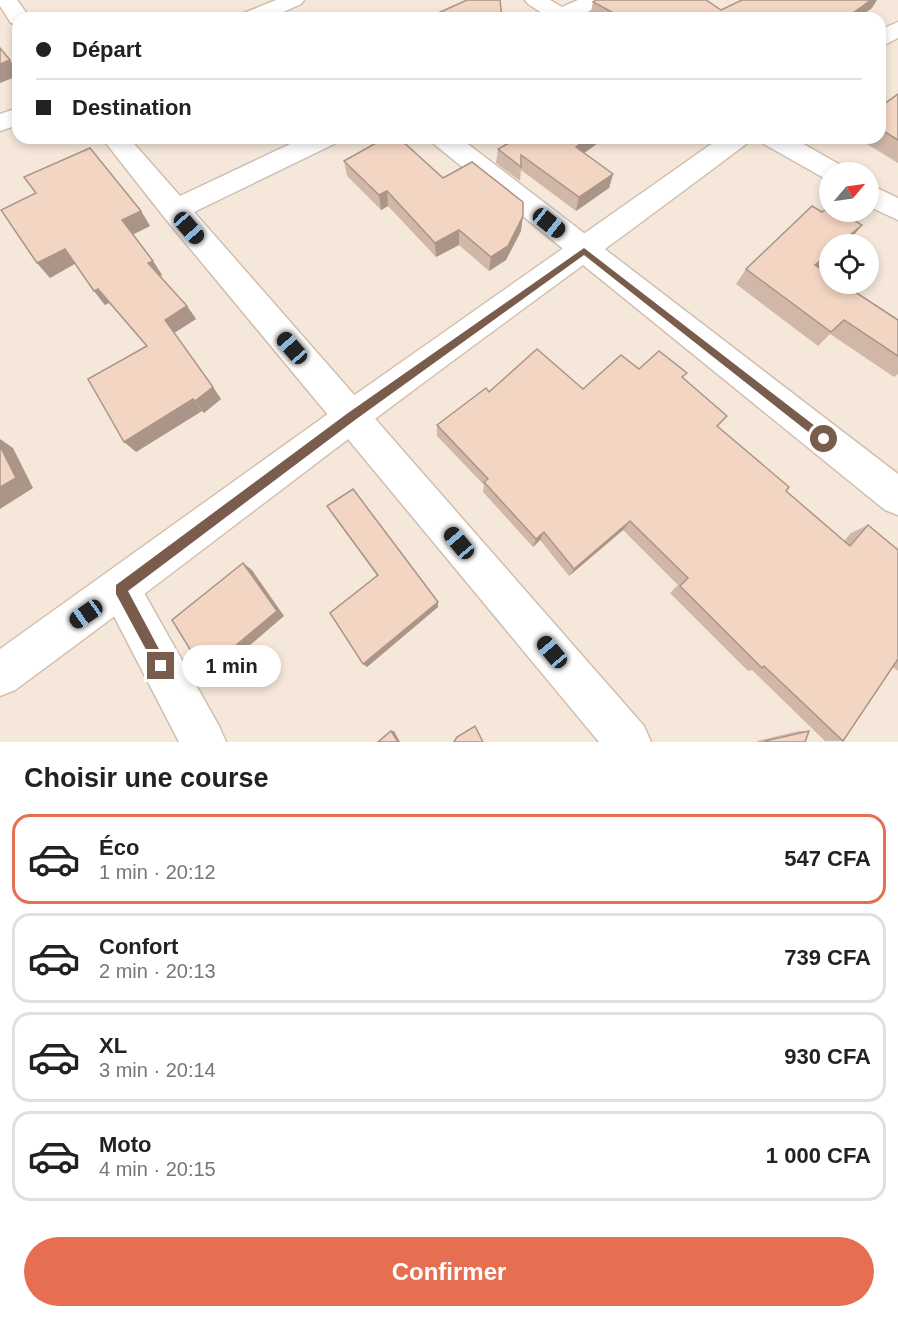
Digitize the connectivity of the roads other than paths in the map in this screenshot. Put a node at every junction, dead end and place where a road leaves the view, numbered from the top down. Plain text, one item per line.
1 (3, 0) edge
2 (294, 0) edge
3 (535, 0) edge
4 (595, 0) edge
5 (14, 12) edge
6 (266, 12) edge
7 (555, 12) edge
8 (572, 12) edge
9 (120, 144) edge
10 (312, 144) edge
11 (450, 144) edge
12 (729, 144) edge
13 (784, 144) edge
14 (819, 164) edge
15 (879, 199) edge
16 (174, 210) junction
17 (898, 210) edge
18 (584, 251) junction
19 (352, 417) junction
20 (898, 497) edge
21 (120, 589) junction
22 (0, 675) edge
23 (203, 742) edge
24 (628, 742) edge

1 - 5 street
2 - 6 street
3 - 7 street
4 - 8 street
9 - 16 street
10 - 16 street
11 - 18 street
12 - 18 street
13 - 14 street
15 - 17 street
16 - 19 street
18 - 19 street
18 - 20 street
19 - 21 street
19 - 24 street
21 - 22 street
21 - 23 street

